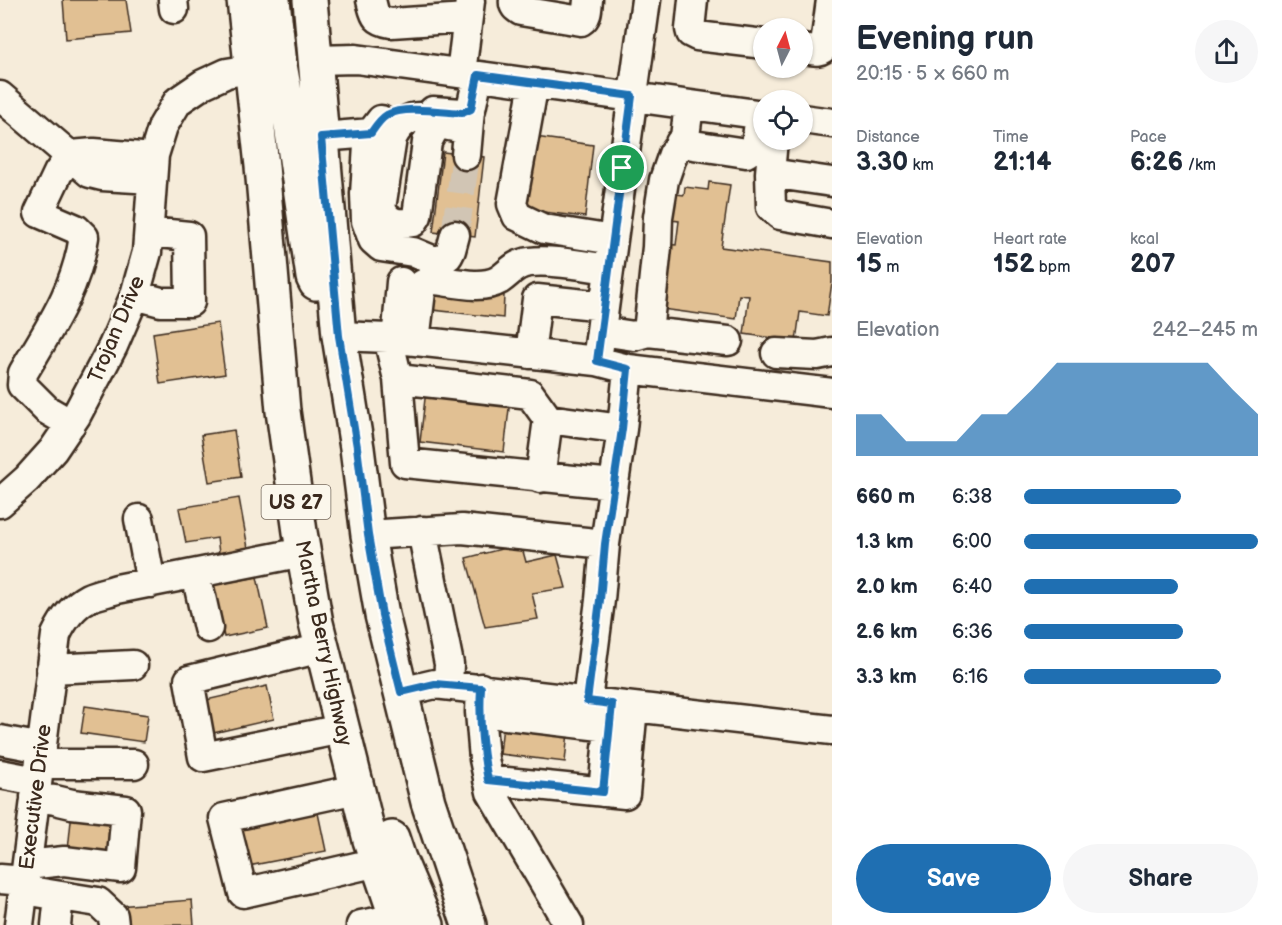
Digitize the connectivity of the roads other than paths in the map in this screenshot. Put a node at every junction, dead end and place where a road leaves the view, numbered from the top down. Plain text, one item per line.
1 (244, 0) edge
2 (273, 0) edge
3 (310, 0) edge
4 (371, 0) edge
5 (514, 0) edge
6 (588, 0) edge
7 (646, 0) edge
8 (693, 0) edge
9 (831, 0) edge
10 (469, 9) edge
11 (753, 43) edge
12 (813, 50) edge
13 (315, 60) junction
14 (266, 67) junction
15 (469, 74) junction
16 (534, 83) junction
17 (0, 96) edge
18 (632, 96) junction
19 (689, 105) junction
20 (753, 114) edge
21 (813, 120) edge
22 (832, 123) edge
23 (371, 133) junction
24 (321, 137) junction
25 (680, 143) junction
26 (753, 148) edge
27 (772, 150) edge
28 (71, 155) junction
29 (153, 169) junction
30 (770, 173) junction
31 (832, 182) edge
32 (832, 224) edge
33 (149, 232) junction
34 (455, 235) tunnel mouth
35 (613, 240) junction
36 (609, 268) junction
37 (401, 282) dead end
38 (148, 299) junction
39 (602, 319) junction
40 (648, 332) junction
41 (339, 333) junction
42 (400, 340) junction
43 (728, 341) dead end
44 (832, 352) edge
45 (776, 353) dead end
46 (530, 354) junction
47 (597, 361) junction
48 (628, 369) junction
49 (398, 379) junction
50 (832, 393) edge
51 (548, 419) junction
52 (71, 424) junction
53 (622, 429) junction
54 (540, 478) junction
55 (613, 484) junction
56 (0, 503) edge
57 (139, 519) dead end
58 (422, 531) junction
59 (368, 535) junction
60 (605, 544) junction
61 (303, 552) junction
62 (196, 574) junction
63 (151, 583) junction
64 (208, 628) dead end
65 (322, 648) junction
66 (133, 664) dead end
67 (51, 669) junction
68 (448, 685) junction
69 (401, 692) junction
70 (480, 700) junction
71 (610, 710) junction
72 (342, 729) junction
73 (832, 730) edge
74 (0, 740) edge
75 (134, 764) dead end
76 (38, 772) junction
77 (0, 774) edge
78 (488, 780) junction
79 (356, 786) junction
80 (378, 862) junction
81 (19, 879) edge
82 (59, 896) junction
83 (408, 923) edge
84 (19, 925) edge
85 (56, 925) edge
86 (114, 925) edge
87 (361, 925) edge
88 (469, 925) edge
89 (569, 925) edge

1 - 14 main road, US 27
2 - 14 main road
3 - 13 main road, US 27
4 - 10 street
5 - 6 street
7 - 18 street
8 - 11 street
9 - 12 street
10 - 15 street
13 - 14 main road
13 - 15 street
13 - 24 main road, US 27
14 - 29 street, Trojan Drive
14 - 41 main road
14 - 61 main road, Martha Berry Highway / US 27
15 - 16 street
15 - 23 street
16 - 18 street
16 - 35 street
17 - 28 street
18 - 19 street
18 - 35 street
19 - 20 street
19 - 25 street
21 - 22 street
23 - 24 street
23 - 34 street
24 - 41 main road, US 27
25 - 26 street
25 - 40 street
27 - 30 street
28 - 29 street
28 - 52 street
29 - 33 street, Trojan Drive
30 - 31 street
30 - 32 street
33 - 38 street, Trojan Drive
33 - 38 street
35 - 36 street
36 - 39 street
36 - 42 street
37 - 42 street
38 - 52 street, Trojan Drive
39 - 40 street
39 - 46 street
39 - 47 street
40 - 43 street
41 - 42 street
41 - 59 main road, US 27
42 - 46 street
42 - 49 street
44 - 45 street
46 - 47 street
47 - 48 street
48 - 50 street
48 - 53 street
49 - 51 street
49 - 54 street
51 - 53 street
51 - 54 street
52 - 56 street, Trojan Drive
53 - 55 street
54 - 55 street
55 - 60 street
57 - 63 street
58 - 59 street
58 - 60 street
58 - 68 street
59 - 69 main road, US 27
60 - 71 street
61 - 62 street, Executive Drive
61 - 65 main road, Martha Berry Highway / US 27
62 - 63 street, Executive Drive
62 - 64 street
63 - 67 street, Executive Drive
65 - 72 main road, Martha Berry Highway / US 27
65 - 72 street
66 - 67 street
67 - 76 street, Executive Drive
68 - 69 street
68 - 70 street
69 - 88 main road, US 27
70 - 71 street
70 - 78 street
71 - 73 street
71 - 78 street
72 - 79 main road, Martha Berry Highway / US 27
74 - 76 street
75 - 76 street
76 - 77 street
76 - 81 street, Executive Drive
76 - 81 street
78 - 89 street
79 - 80 main road, Martha Berry Highway / US 27
79 - 80 street
79 - 83 main road
80 - 83 main road, Martha Berry Highway / US 27
81 - 82 street
81 - 84 street, Executive Drive
82 - 85 street
82 - 86 street
83 - 87 street

